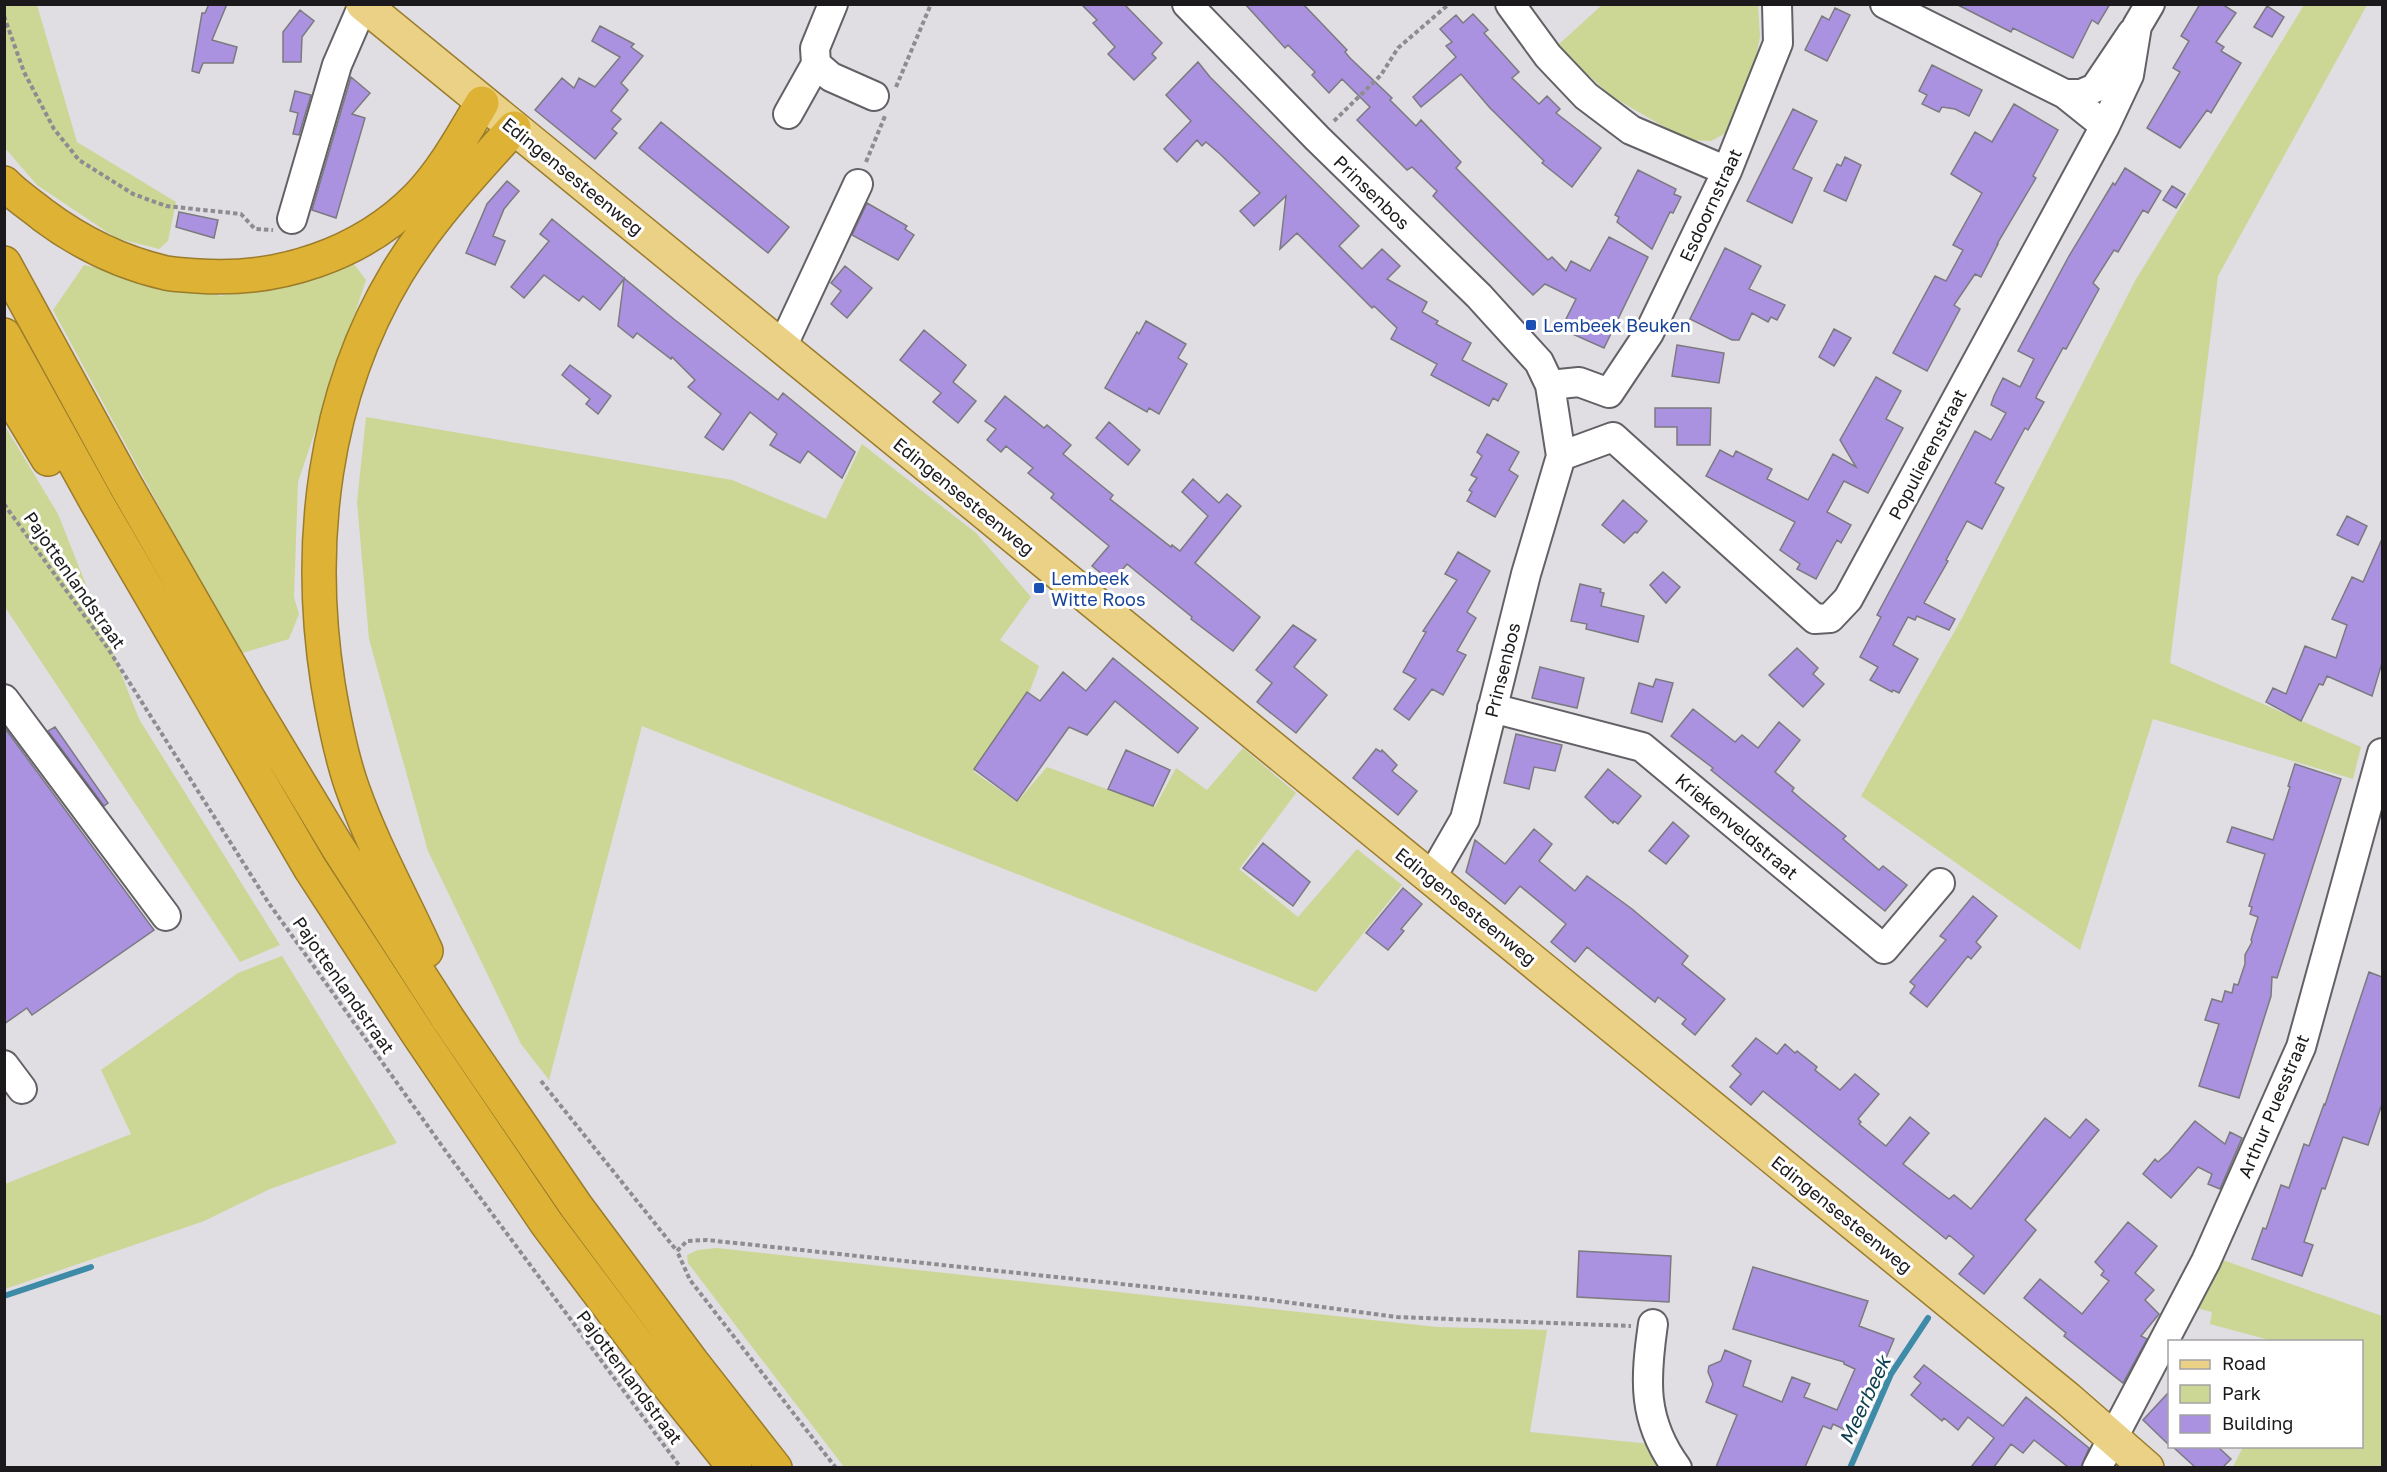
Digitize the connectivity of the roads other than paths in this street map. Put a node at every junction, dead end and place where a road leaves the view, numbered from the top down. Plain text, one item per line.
1 (833, 4) edge
2 (1187, 4) edge
3 (1510, 4) edge
4 (1777, 4) edge
5 (1885, 4) edge
6 (363, 5) edge
7 (2144, 15) edge
8 (816, 64) junction
9 (2065, 94) junction
10 (874, 96) dead end
11 (482, 103) junction
12 (788, 114) dead end
13 (2105, 126) junction
14 (514, 128) junction
15 (1727, 171) junction
16 (4, 183) edge
17 (858, 184) dead end
18 (292, 219) road end
19 (4, 263) edge
20 (4, 335) edge
21 (782, 347) junction
22 (1550, 385) junction
23 (4, 386) edge
24 (1609, 393) junction
25 (1613, 437) junction
26 (1561, 456) junction
27 (97, 503) junction
28 (4, 699) edge
29 (1492, 708) junction
30 (2382, 753) edge
31 (1431, 878) junction
32 (1940, 883) dead end
33 (166, 916) dead end
34 (448, 1019) junction
35 (4, 1065) edge
36 (22, 1089) dead end
37 (1653, 1324) road end
38 (2112, 1438) junction
39 (735, 1467) edge
40 (775, 1467) edge
41 (1677, 1467) edge
42 (2097, 1467) edge
43 (2147, 1467) edge

1 - 8 street
2 - 22 street, Prinsenbos
3 - 15 street
4 - 15 street, Esdoornstraat
5 - 9 street
6 - 11 main road, Edingensesteenweg
6 - 18 street
7 - 9 street, Populierenstraat
7 - 13 street, Populierenstraat
8 - 10 street
8 - 12 street
9 - 13 street
11 - 14 main road, Edingensesteenweg
11 - 16 highway
13 - 25 street, Populierenstraat
14 - 21 main road, Edingensesteenweg
14 - 34 highway
15 - 24 street, Esdoornstraat
17 - 21 street
19 - 34 highway
20 - 27 highway
21 - 31 main road, Edingensesteenweg
22 - 24 street
22 - 26 street, Prinsenbos
23 - 27 highway
24 - 25 street
25 - 26 street
26 - 29 street, Prinsenbos
27 - 39 highway
28 - 33 street
29 - 31 street, Prinsenbos
29 - 32 street, Kriekenveldstraat
30 - 38 street, Arthur Puesstraat
31 - 38 main road, Edingensesteenweg
34 - 40 highway
35 - 36 street
37 - 41 street
38 - 42 street, Arthur Puesstraat
38 - 43 main road, Edingensesteenweg

